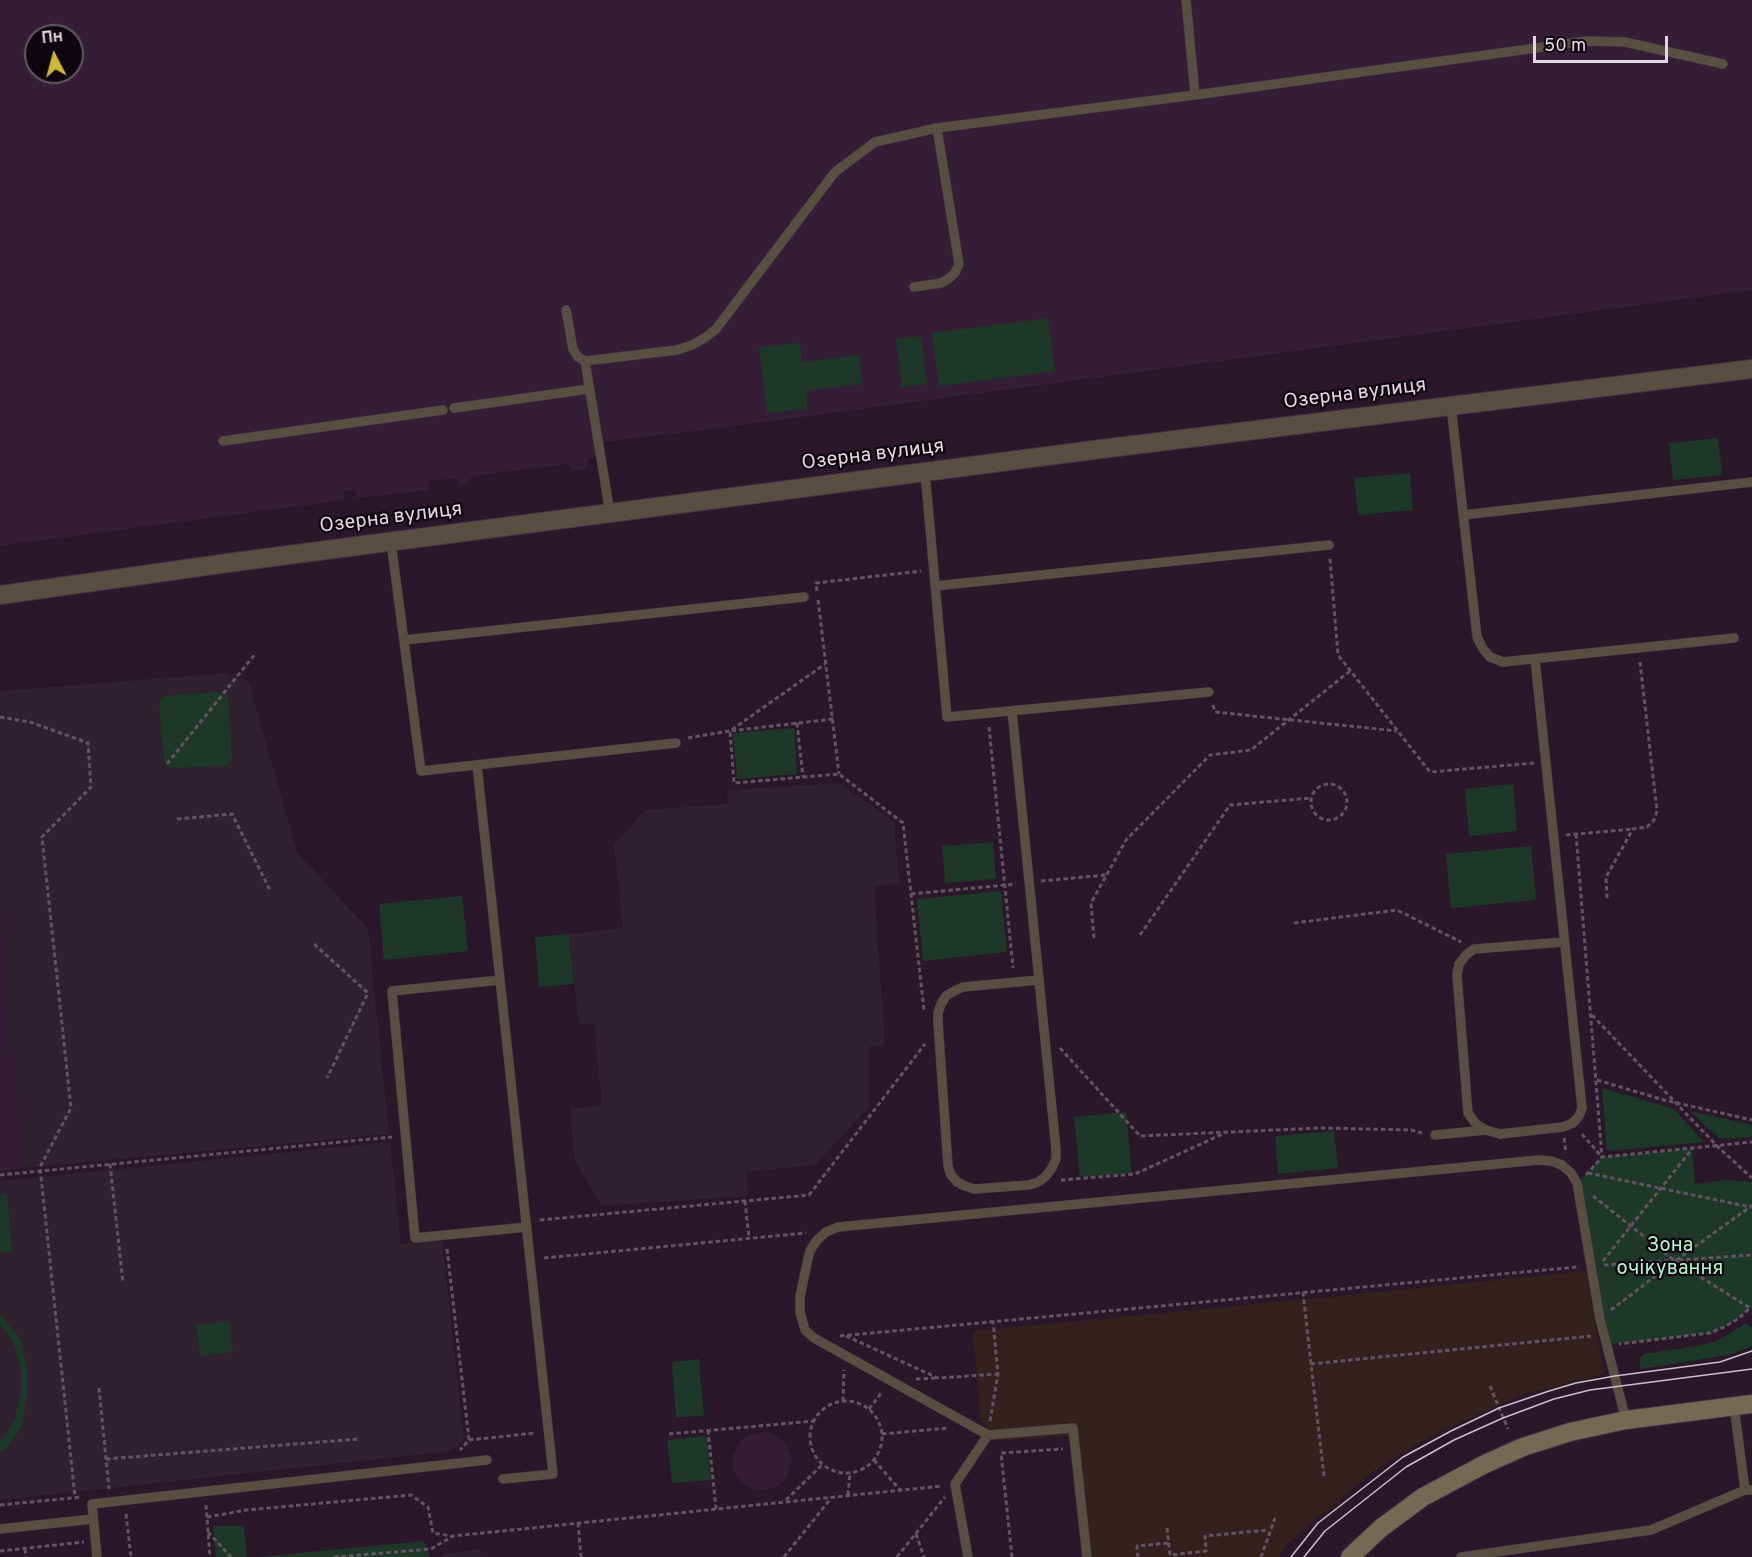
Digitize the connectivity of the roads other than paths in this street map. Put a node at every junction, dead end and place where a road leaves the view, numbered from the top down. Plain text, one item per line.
1 (1186, 0) edge
2 (1723, 64) dead end
3 (1195, 95) junction
4 (937, 128) junction
5 (914, 287) dead end
6 (566, 310) dead end
7 (585, 361) junction
8 (1752, 369) edge
9 (589, 389) junction
10 (1451, 406) junction
11 (454, 408) dead end
12 (443, 410) dead end
13 (223, 441) dead end
14 (925, 472) junction
15 (1752, 482) edge
16 (610, 513) junction
17 (1463, 516) junction
18 (390, 542) junction
19 (1329, 545) road end
20 (935, 586) junction
21 (0, 595) edge
22 (804, 597) dead end
23 (1734, 638) dead end
24 (404, 640) junction
25 (1535, 659) junction
26 (1209, 692) road end
27 (1012, 711) junction
28 (676, 743) road end
29 (477, 765) junction
30 (1564, 942) junction
31 (500, 980) junction
32 (1039, 980) junction
33 (1486, 1130) junction
34 (1436, 1136) road end
35 (526, 1224) junction
36 (1743, 1405) edge
37 (1626, 1420) junction
38 (988, 1435) junction
39 (487, 1460) dead end
40 (503, 1479) dead end
41 (1748, 1490) edge
42 (93, 1519) junction
43 (0, 1529) edge
44 (97, 1557) edge
45 (968, 1557) edge
46 (1087, 1557) edge
47 (1350, 1557) edge
48 (1461, 1557) edge

1 - 3 lane
2 - 3 lane
3 - 4 lane
4 - 5 lane
4 - 7 lane
6 - 7 lane
7 - 9 lane
8 - 10 street, Озерна вулиця
9 - 11 lane
9 - 16 lane
10 - 14 street, Озерна вулиця
10 - 17 lane
12 - 13 lane
14 - 16 street, Озерна вулиця
14 - 20 lane
15 - 17 lane
16 - 18 street, Озерна вулиця
17 - 25 lane
18 - 21 street, Озерна вулиця
18 - 24 lane
19 - 20 lane
20 - 27 lane
22 - 24 lane
23 - 25 lane
24 - 29 lane
25 - 30 lane
26 - 27 lane
27 - 32 lane
28 - 29 lane
29 - 31 lane
30 - 33 lane
30 - 33 lane
31 - 35 lane
31 - 35 lane
32 - 32 lane
33 - 34 lane
35 - 40 lane
36 - 37 main road
36 - 41 lane
37 - 38 lane
37 - 47 main road
38 - 45 lane
38 - 46 lane
39 - 42 lane
41 - 48 lane
42 - 43 lane
42 - 44 lane

